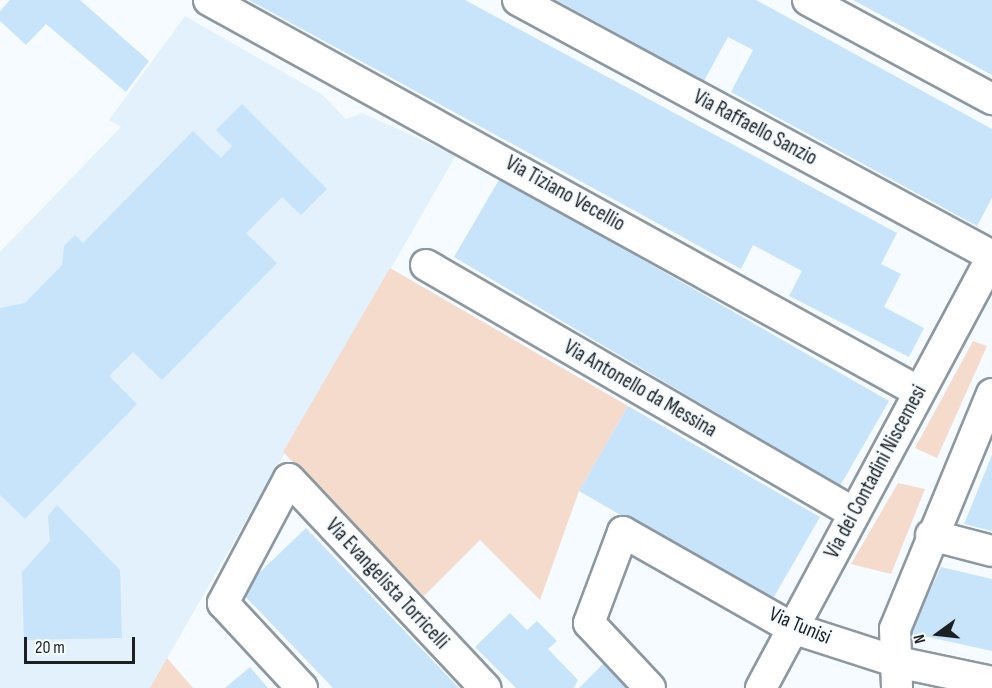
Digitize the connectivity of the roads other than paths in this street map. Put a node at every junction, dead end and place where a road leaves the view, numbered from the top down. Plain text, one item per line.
1 (209, 0) edge
2 (518, 0) edge
3 (808, 0) edge
4 (992, 99) edge
5 (992, 257) edge
6 (426, 265) dead end
7 (919, 392) junction
8 (988, 411) edge
9 (854, 513) junction
10 (931, 535) junction
11 (992, 551) edge
12 (792, 628) junction
13 (897, 675) edge
14 (992, 682) edge
15 (302, 688) edge
16 (485, 688) edge
17 (650, 688) edge
18 (761, 688) edge

1 - 7 street, Via Tiziano Vecellio
2 - 5 street, Via Raffaello Sanzio
3 - 4 street
5 - 7 street, Via dei Contadini Niscemesi
6 - 9 street, Via Antonello da Messina
7 - 9 street, Via dei Contadini Niscemesi
8 - 10 street
9 - 12 street, Via dei Contadini Niscemesi
10 - 11 street
10 - 13 street
12 - 13 street, Via Tunisi
12 - 17 street, Via Tunisi
12 - 18 street, Via dei Contadini Niscemesi
13 - 14 street, Via Tunisi
15 - 16 street, Via Evangelista Torricelli

